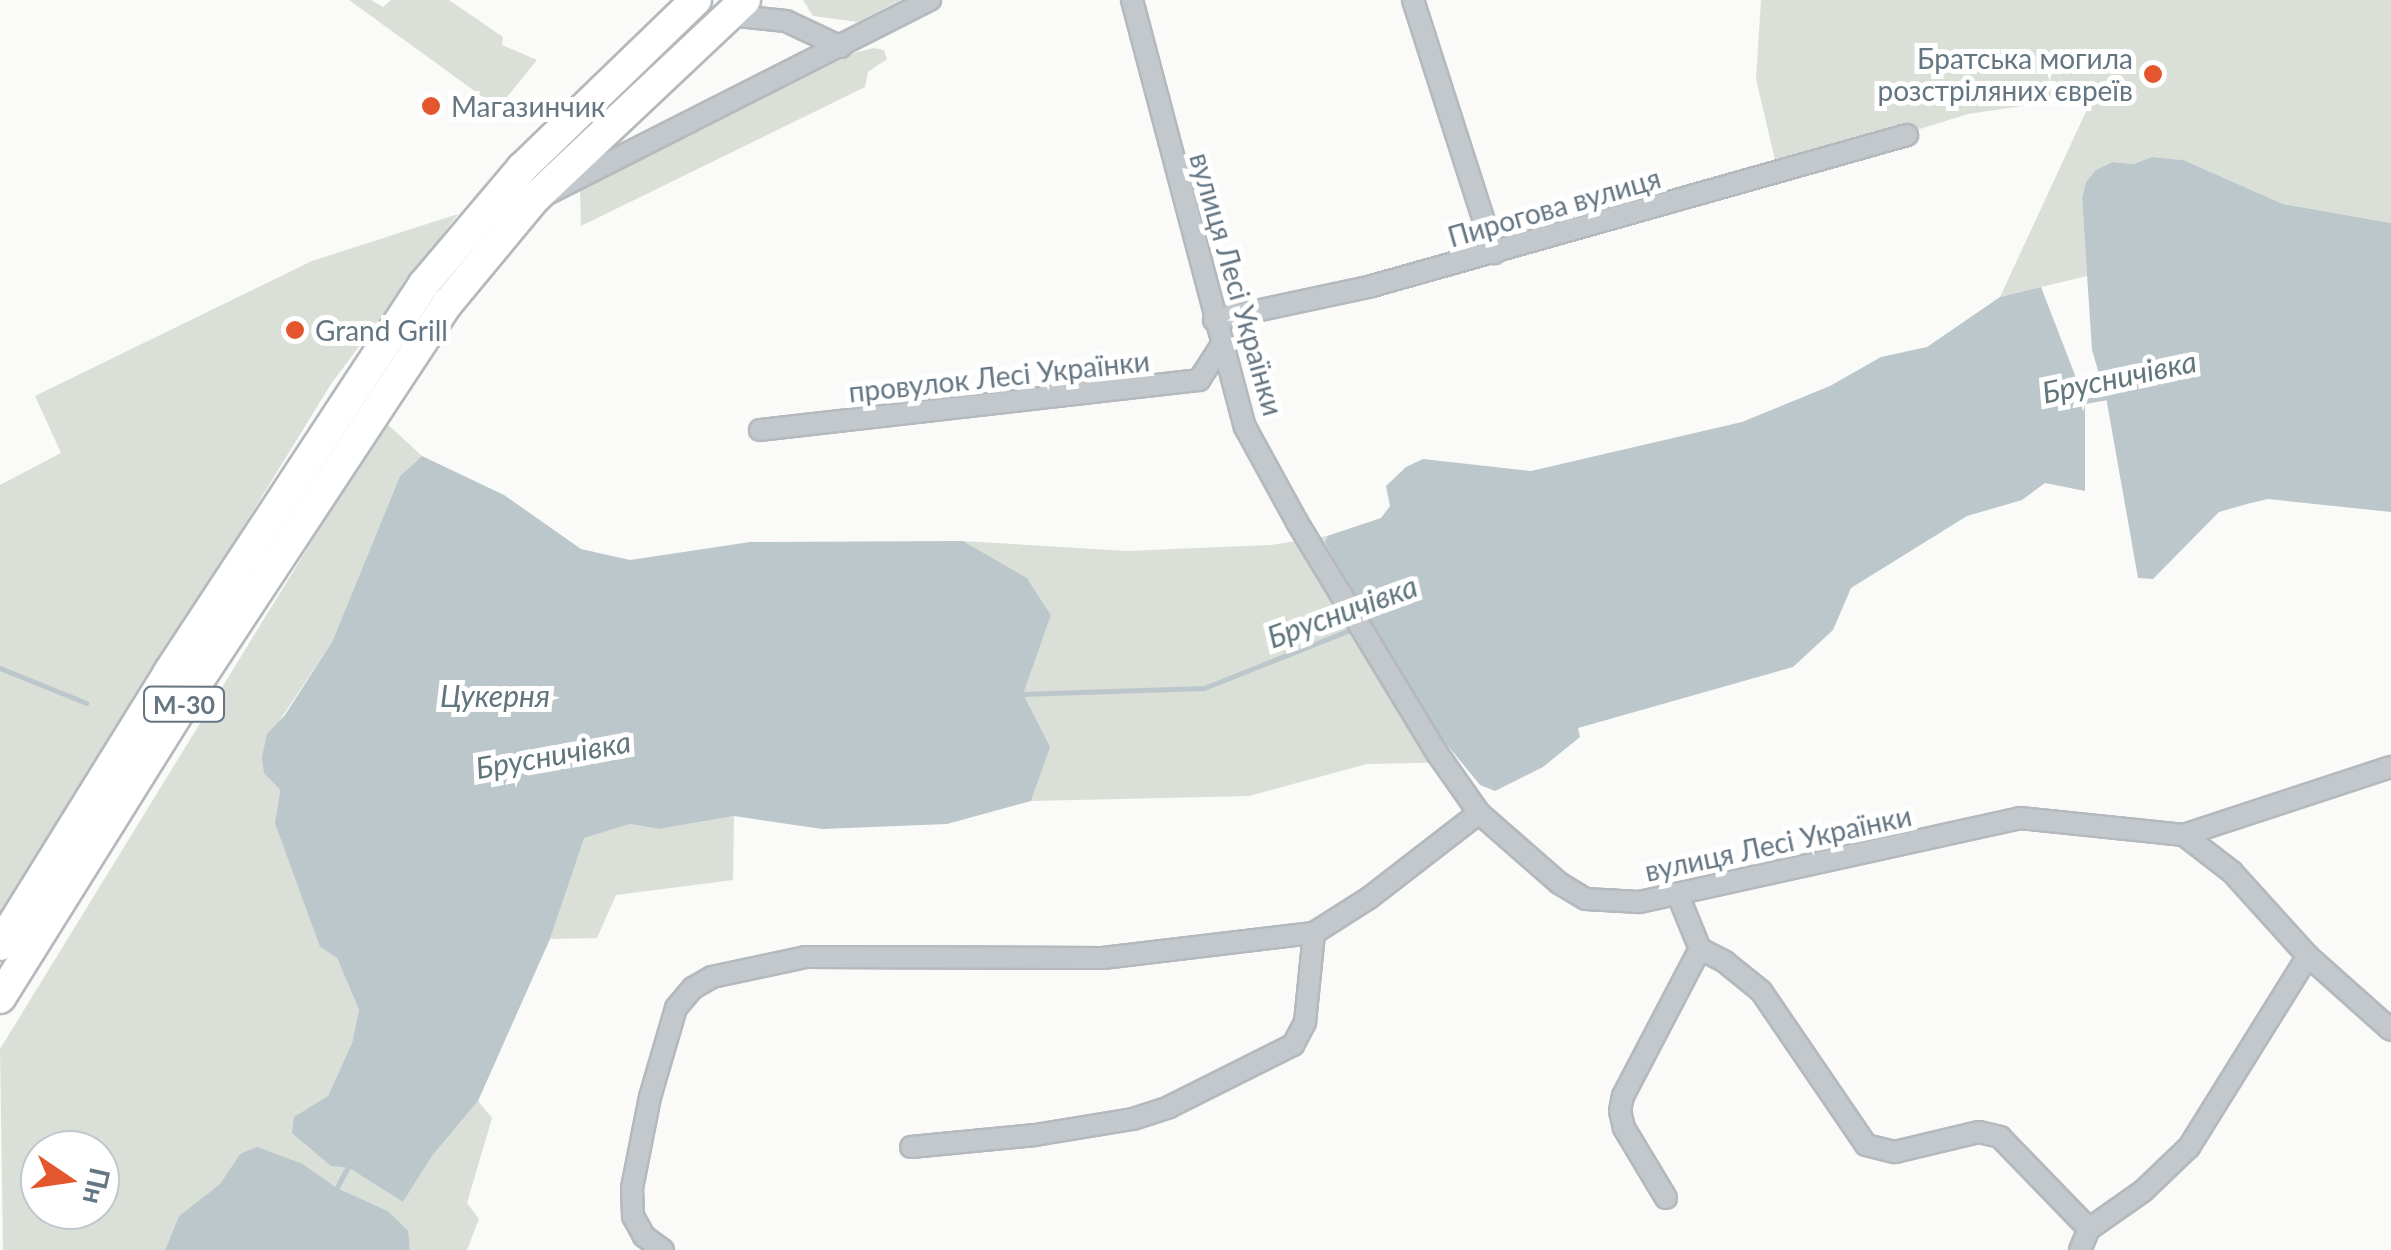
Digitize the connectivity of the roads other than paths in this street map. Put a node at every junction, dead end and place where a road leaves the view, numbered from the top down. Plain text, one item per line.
1 (696, 0) edge
2 (930, 0) edge
3 (1132, 0) edge
4 (1413, 0) edge
5 (730, 5) edge
6 (841, 47) junction
7 (1907, 135) dead end
8 (534, 200) junction
9 (1494, 252) junction
10 (1214, 320) junction
11 (1223, 343) junction
12 (760, 430) dead end
13 (2391, 766) edge
14 (1479, 813) junction
15 (2184, 835) junction
16 (1678, 896) junction
17 (1314, 933) junction
18 (0, 945) edge
19 (1700, 949) junction
20 (2308, 956) junction
21 (0, 998) edge
22 (2391, 1030) edge
23 (911, 1147) dead end
24 (1666, 1198) dead end
25 (2089, 1229) junction
26 (663, 1250) edge
27 (2080, 1250) edge

1 - 18 highway, М-30
2 - 6 street
3 - 10 street, вулиця Лесі Українки
4 - 9 street
5 - 6 street
5 - 8 highway, М-30
6 - 8 street
7 - 9 street, Пирогова вулиця
8 - 21 highway, М-30
9 - 10 street, Пирогова вулиця
10 - 11 street, вулиця Лесі Українки
11 - 12 street, провулок Лесі Українки
11 - 14 street, вулиця Лесі Українки
13 - 15 street
14 - 16 street, вулиця Лесі Українки
14 - 17 street
15 - 16 street, вулиця Лесі Українки
15 - 20 street
16 - 19 street
17 - 23 street
17 - 26 street
19 - 24 street
19 - 25 street
20 - 22 street
20 - 25 street
25 - 27 street

